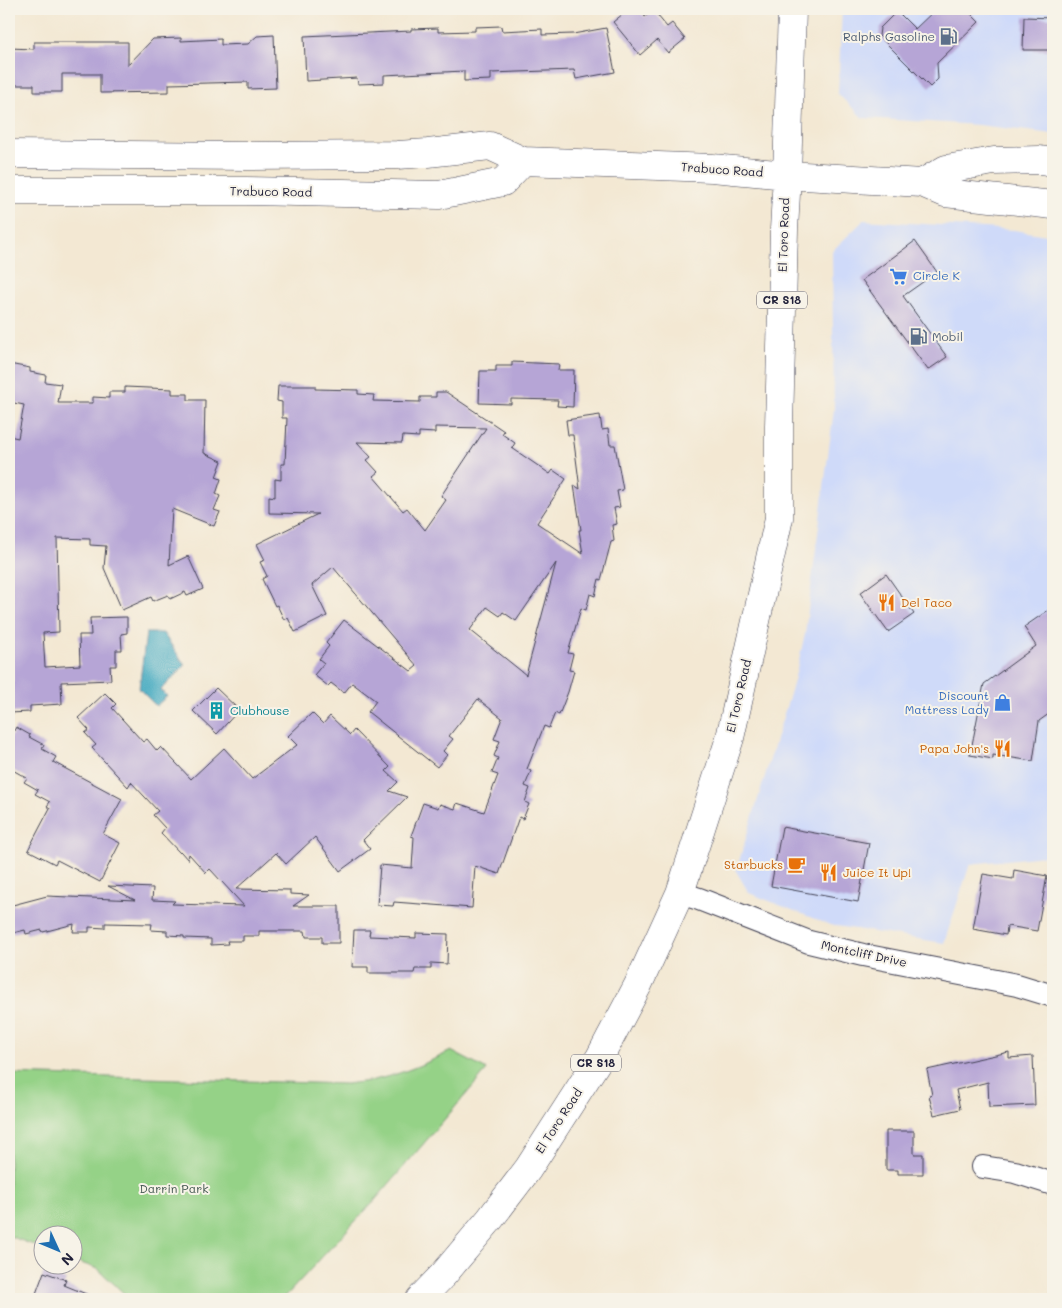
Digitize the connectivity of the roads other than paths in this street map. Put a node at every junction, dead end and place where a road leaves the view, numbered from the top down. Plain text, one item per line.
1 (792, 9) edge
2 (9, 154) edge
3 (523, 161) junction
4 (1053, 162) edge
5 (787, 175) junction
6 (922, 183) junction
7 (9, 191) edge
8 (1053, 205) edge
9 (680, 893) junction
10 (1053, 996) edge
11 (983, 1167) dead end
12 (1053, 1184) edge
13 (420, 1299) edge

1 - 5 main road, El Toro Road / CR S18
2 - 3 main road, Trabuco Road
3 - 5 main road, Trabuco Road
3 - 7 main road, Trabuco Road
4 - 6 main road
5 - 6 main road, Trabuco Road
5 - 9 main road, El Toro Road / CR S18
6 - 8 main road, Trabuco Road
9 - 10 street, Montcliff Drive
9 - 13 main road, El Toro Road / CR S18
11 - 12 street

